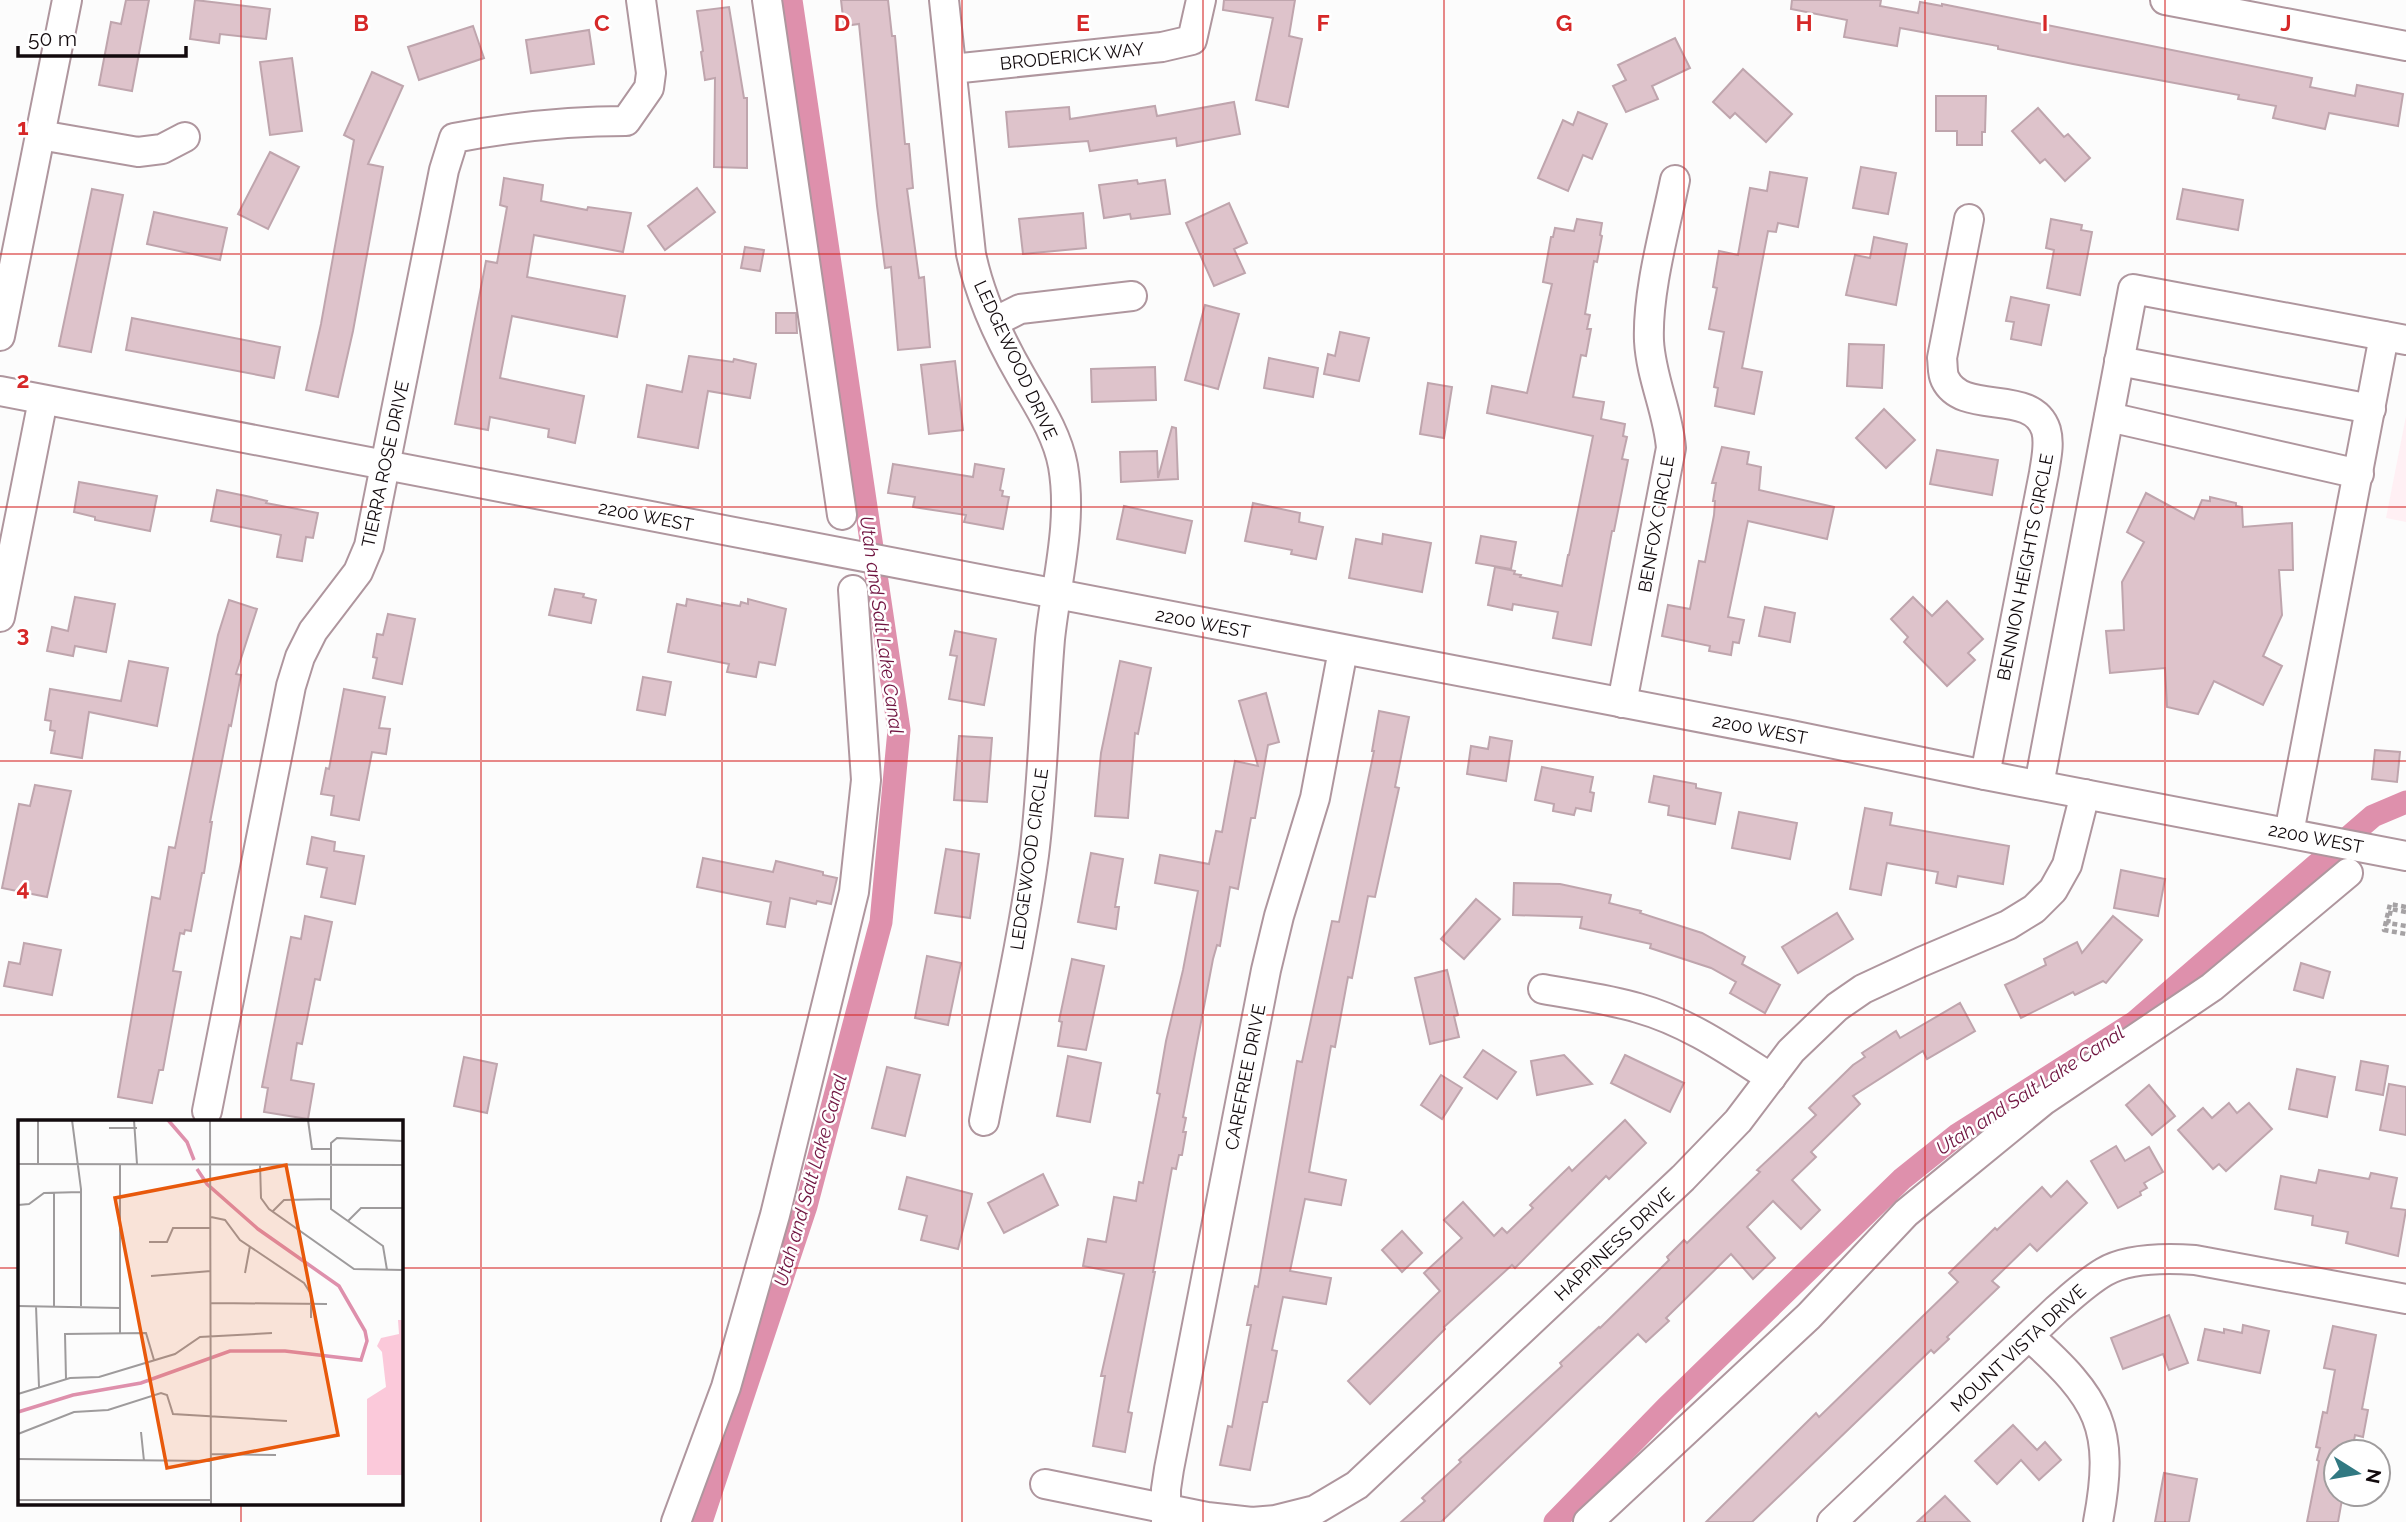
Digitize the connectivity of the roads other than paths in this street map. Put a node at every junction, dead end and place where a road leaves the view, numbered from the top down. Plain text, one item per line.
1 (66, 0) edge
2 (641, 0) edge
3 (767, 0) edge
4 (944, 0) edge
5 (1201, 0) edge
6 (2182, 2) edge
7 (2406, 46) edge
8 (952, 69) junction
9 (40, 135) junction
10 (185, 137) dead end
11 (1675, 180) dead end
12 (1969, 219) dead end
13 (1132, 296) dead end
14 (994, 322) junction
15 (0, 336) edge
16 (2395, 338) edge
17 (2119, 361) junction
18 (0, 391) edge
19 (44, 400) junction
20 (2371, 409) junction
21 (2109, 417) junction
22 (387, 466) junction
23 (2359, 474) junction
24 (842, 515) dead end
25 (853, 590) dead end
26 (1056, 595) junction
27 (0, 617) edge
28 (1343, 650) junction
29 (1622, 703) junction
30 (1985, 775) junction
31 (2039, 785) junction
32 (2085, 794) junction
33 (2290, 833) junction
34 (2395, 853) edge
35 (2348, 873) dead end
36 (1544, 989) dead end
37 (1771, 1078) junction
38 (207, 1111) dead end
39 (984, 1121) dead end
40 (2406, 1299) edge
41 (2029, 1336) junction
42 (1045, 1484) dead end
43 (1166, 1515) edge
44 (676, 1522) edge
45 (1588, 1522) edge
46 (1832, 1522) edge
47 (2098, 1522) edge

1 - 9 street
2 - 22 street, TIERRA ROSE DRIVE
3 - 24 street
4 - 8 street, LEDGEWOOD DRIVE
5 - 8 street, BRODERICK WAY
6 - 7 street
8 - 14 street, LEDGEWOOD DRIVE
9 - 10 street
9 - 15 street
11 - 29 street, BENFOX CIRCLE
12 - 30 street, BENNION HEIGHTS CIRCLE
13 - 14 street
14 - 26 street, LEDGEWOOD DRIVE
16 - 17 street
16 - 20 street
17 - 20 street
17 - 21 street
18 - 19 street, 2200 WEST
19 - 22 street, 2200 WEST
19 - 27 street
20 - 23 street
21 - 23 street
21 - 31 street
22 - 26 street, 2200 WEST
22 - 38 street, TIERRA ROSE DRIVE
23 - 33 street
25 - 44 street
26 - 28 street, 2200 WEST
26 - 39 street, LEDGEWOOD CIRCLE
28 - 29 street, 2200 WEST
28 - 43 street, CAREFREE DRIVE
29 - 30 street, 2200 WEST
30 - 31 street, 2200 WEST
31 - 32 street, 2200 WEST
32 - 33 street, 2200 WEST
32 - 37 street, HAPPINESS DRIVE
33 - 34 street, 2200 WEST
35 - 45 street
36 - 37 street
37 - 43 street, HAPPINESS DRIVE
40 - 41 street, MOUNT VISTA DRIVE
41 - 46 street, MOUNT VISTA DRIVE
41 - 47 street
42 - 43 street, HAPPINESS DRIVE

